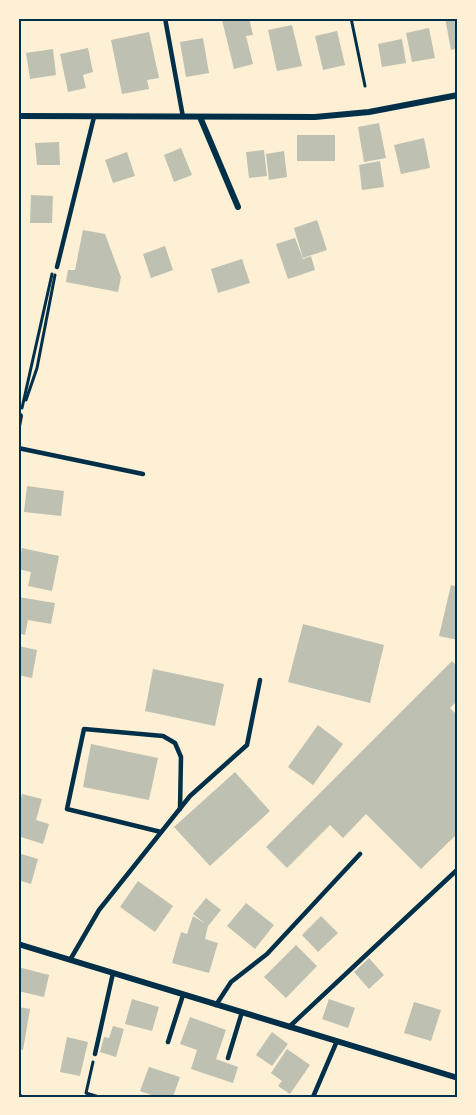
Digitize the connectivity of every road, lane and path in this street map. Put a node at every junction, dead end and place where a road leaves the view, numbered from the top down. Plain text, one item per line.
1 (165, 18) edge
2 (351, 18) edge
3 (365, 86) dead end
4 (458, 95) edge
5 (18, 116) edge
6 (94, 117) junction
7 (183, 117) junction
8 (200, 117) junction
9 (238, 207) dead end
10 (57, 267) joint
11 (20, 416) joint
12 (18, 426) edge
13 (18, 448) edge
14 (143, 474) dead end
15 (260, 680) dead end
16 (180, 809) junction
17 (161, 832) junction
18 (360, 854) dead end
19 (458, 869) edge
20 (18, 944) edge
21 (70, 960) junction
22 (113, 973) junction
23 (183, 995) junction
24 (216, 1005) junction
25 (242, 1012) junction
26 (289, 1026) junction
27 (337, 1041) junction
28 (168, 1042) dead end
29 (95, 1054) joint
30 (228, 1058) dead end
31 (458, 1078) edge
32 (99, 1097) edge
33 (313, 1097) edge

1 - 7 lane
2 - 3 path
4 - 8 street
5 - 6 street
6 - 7 street
6 - 10 lane
7 - 8 street
8 - 9 street
10 - 11 path
11 - 12 street
13 - 14 lane
15 - 16 lane
16 - 17 lane
16 - 17 lane
17 - 21 lane
18 - 24 lane
19 - 26 lane
20 - 21 street
21 - 22 street
22 - 23 street
22 - 29 lane
23 - 24 street
23 - 28 lane
24 - 25 street
25 - 26 street
25 - 30 lane
26 - 27 street
27 - 31 street
27 - 33 lane
29 - 32 path

